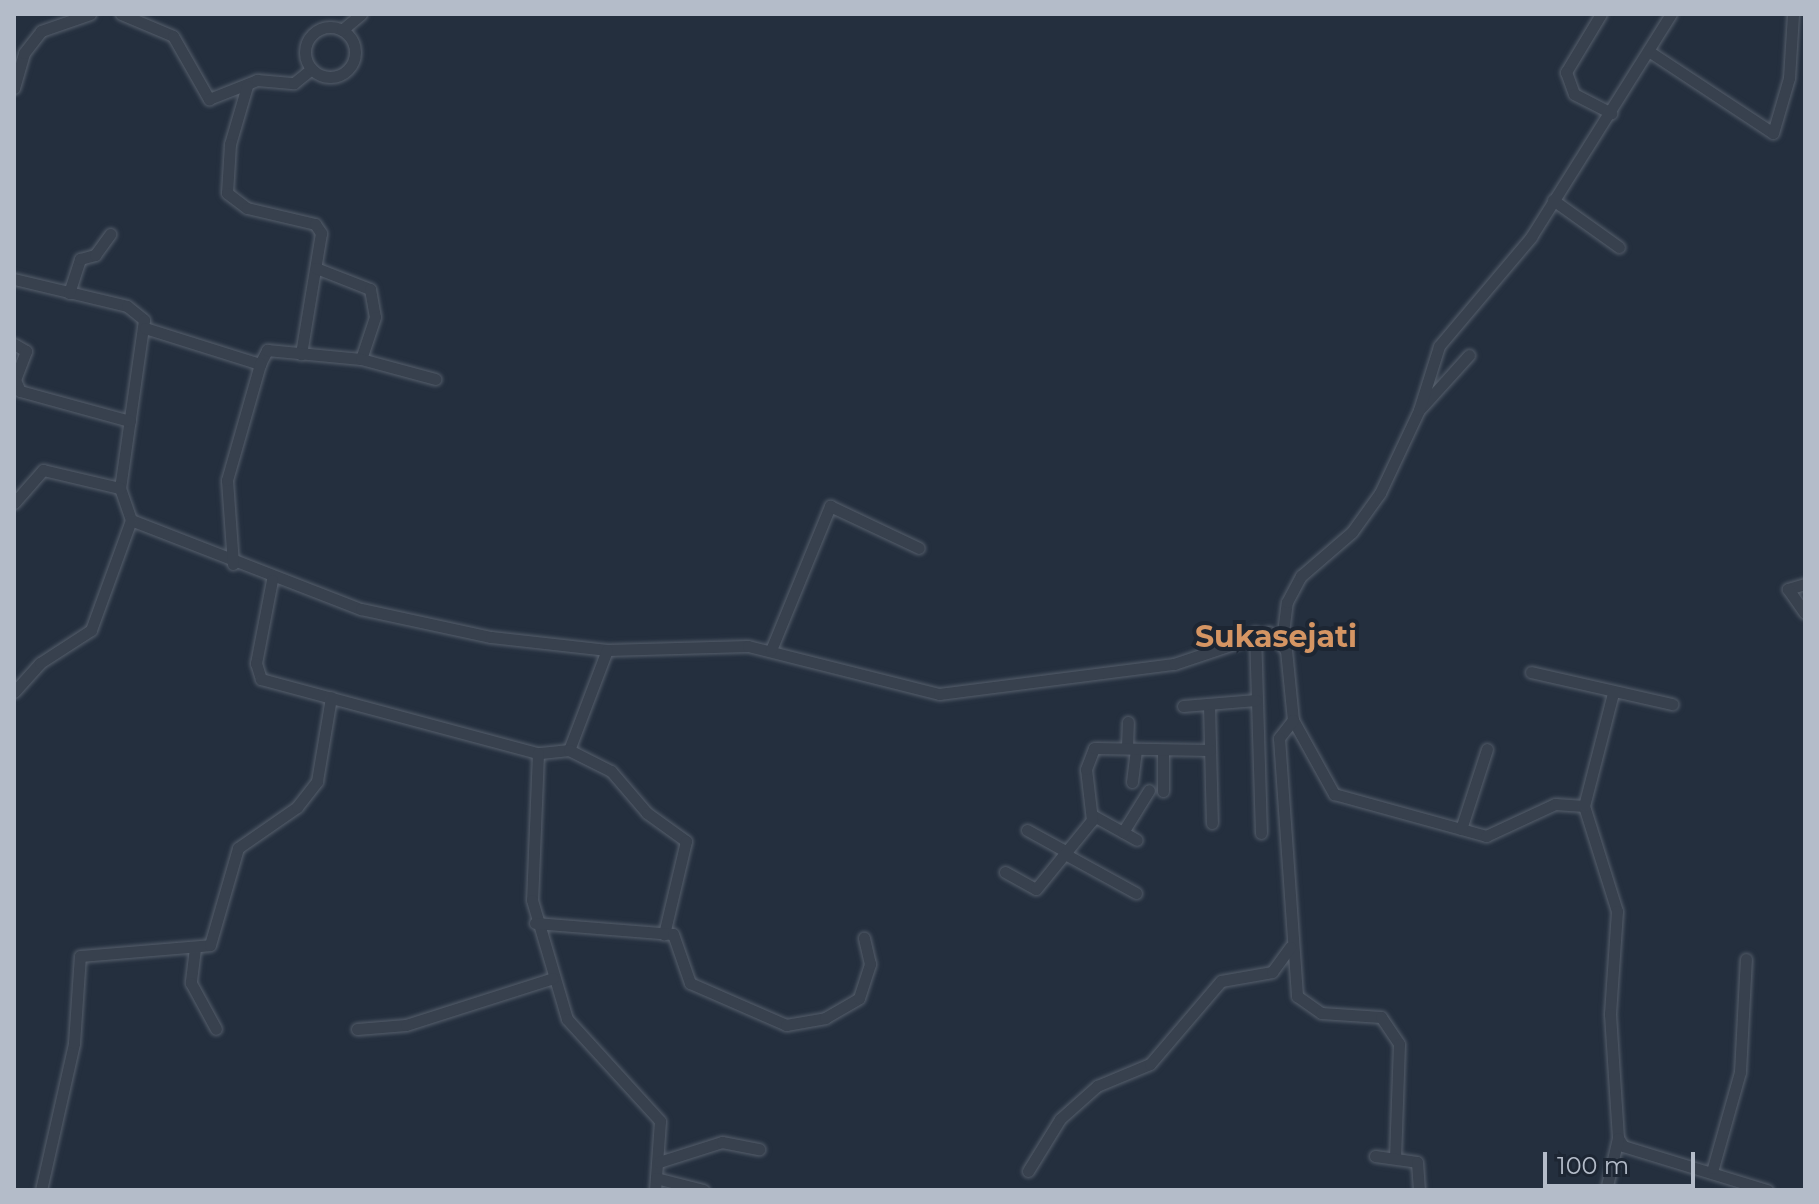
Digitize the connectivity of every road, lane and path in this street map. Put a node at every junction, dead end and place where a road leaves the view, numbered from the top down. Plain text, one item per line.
1 (90, 14) edge
2 (121, 14) edge
3 (361, 14) edge
4 (1601, 14) edge
5 (1671, 14) edge
6 (1793, 14) edge
7 (342, 30) junction
8 (1650, 52) junction
9 (311, 69) junction
10 (247, 86) junction
11 (14, 88) edge
12 (1611, 113) junction
13 (1553, 200) junction
14 (110, 234) dead end
15 (1619, 247) dead end
16 (316, 268) junction
17 (14, 279) edge
18 (69, 293) junction
19 (145, 328) junction
20 (14, 344) edge
21 (301, 354) junction
22 (1469, 355) dead end
23 (361, 359) junction
24 (260, 364) junction
25 (435, 379) dead end
26 (1419, 410) junction
27 (130, 421) junction
28 (120, 488) junction
29 (14, 503) edge
30 (131, 520) junction
31 (919, 548) dead end
32 (233, 564) junction
33 (272, 580) junction
34 (1805, 584) edge
35 (1805, 613) edge
36 (1255, 632) junction
37 (1282, 641) junction
38 (607, 650) junction
39 (771, 650) junction
40 (1531, 672) dead end
41 (14, 692) edge
42 (1613, 693) junction
43 (331, 697) junction
44 (1256, 700) junction
45 (1209, 704) junction
46 (1672, 704) dead end
47 (1183, 706) dead end
48 (1293, 720) junction
49 (1128, 722) dead end
50 (1131, 749) junction
51 (1487, 749) dead end
52 (569, 750) junction
53 (1210, 750) junction
54 (538, 753) junction
55 (1163, 753) junction
56 (1132, 782) dead end
57 (1149, 790) dead end
58 (1163, 791) dead end
59 (1584, 806) junction
60 (1092, 815) junction
61 (1212, 823) dead end
62 (1461, 829) junction
63 (1027, 830) dead end
64 (1123, 832) junction
65 (1261, 833) dead end
66 (1137, 840) dead end
67 (1066, 853) junction
68 (1005, 872) dead end
69 (1136, 893) dead end
70 (535, 923) junction
71 (664, 934) junction
72 (864, 938) dead end
73 (1290, 947) junction
74 (195, 948) junction
75 (1746, 959) dead end
76 (553, 978) junction
77 (216, 1029) dead end
78 (357, 1029) dead end
79 (1618, 1138) junction
80 (759, 1149) dead end
81 (1375, 1156) dead end
82 (1395, 1158) junction
83 (659, 1162) junction
84 (1713, 1168) junction
85 (1028, 1171) dead end
86 (656, 1184) edge
87 (41, 1190) edge
88 (703, 1190) edge
89 (1419, 1190) edge
90 (1606, 1190) edge
91 (1767, 1190) edge

1 - 11 street
2 - 10 street
3 - 7 street
4 - 12 street
5 - 8 street
6 - 8 street
7 - 9 street
7 - 9 street
8 - 12 street
9 - 10 street
10 - 16 street
12 - 13 street
13 - 15 street
13 - 26 street
14 - 18 street
16 - 21 street
16 - 23 street
17 - 18 street
18 - 19 street
19 - 24 street
19 - 27 street
20 - 27 street
21 - 23 street
21 - 24 street
22 - 26 street
23 - 25 street
24 - 32 street
26 - 37 street
27 - 28 street
28 - 29 street
28 - 30 street
30 - 32 street
30 - 41 street
31 - 39 street
32 - 33 street
33 - 38 street
33 - 43 street
34 - 35 street
36 - 37 street
36 - 39 street
36 - 44 street
37 - 48 street
38 - 39 street
38 - 52 street
40 - 42 street
42 - 46 street
42 - 59 street
43 - 54 street
43 - 74 street
44 - 45 street
44 - 65 street
45 - 47 street
45 - 53 street
48 - 62 street
48 - 73 street
49 - 50 street
50 - 55 street
50 - 56 street
50 - 60 street
51 - 62 street
52 - 54 street
52 - 71 street
53 - 55 street
53 - 61 street
54 - 70 street
55 - 58 street
57 - 64 street
59 - 62 street
59 - 79 street
60 - 64 street
60 - 67 street
63 - 67 street
64 - 66 street
67 - 68 street
67 - 69 street
70 - 71 street
70 - 76 street
71 - 72 street
73 - 82 street
73 - 85 street
74 - 77 street
74 - 87 street
75 - 84 street
76 - 78 street
76 - 83 street
79 - 84 street
79 - 90 street
80 - 83 street
81 - 82 street
82 - 89 street
83 - 86 street
84 - 91 street
86 - 88 street

